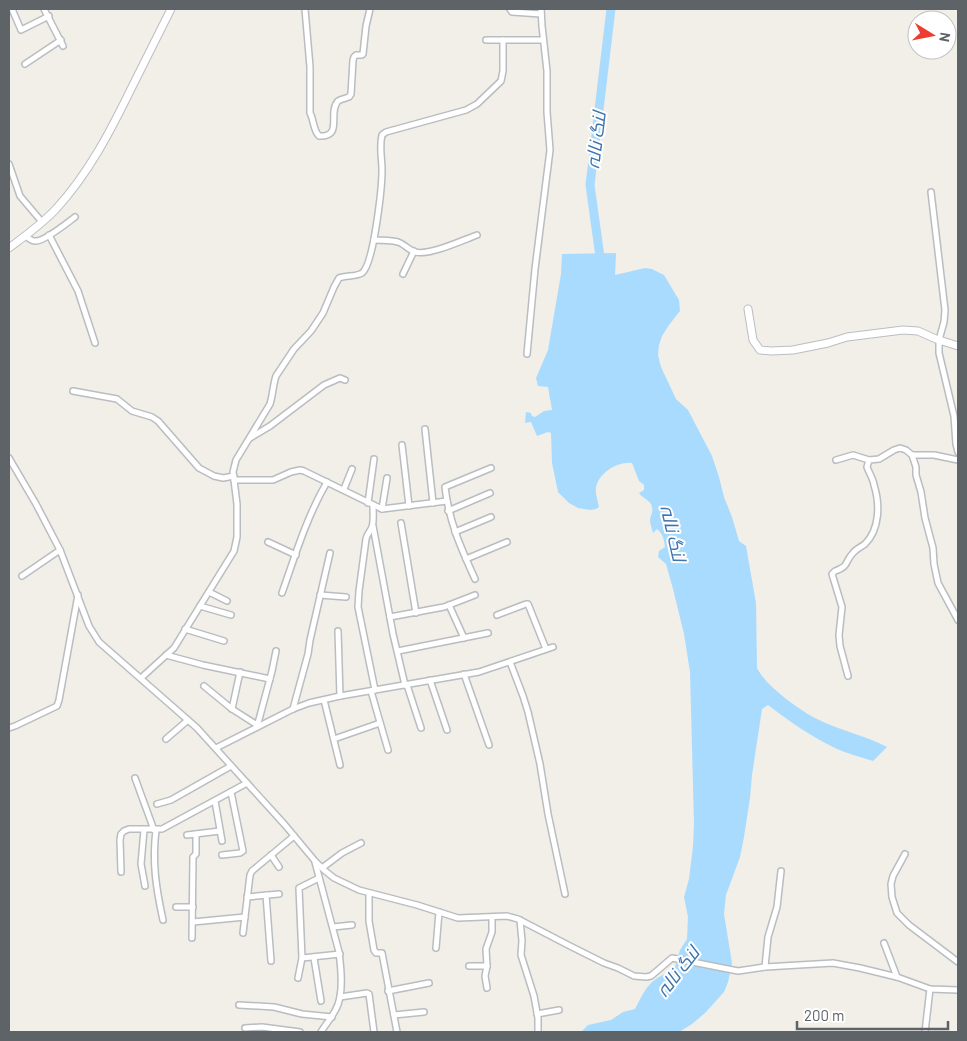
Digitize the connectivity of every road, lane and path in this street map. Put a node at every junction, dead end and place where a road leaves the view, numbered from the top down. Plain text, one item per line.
1 (12, 9) edge
2 (44, 9) edge
3 (171, 9) edge
4 (305, 9) edge
5 (370, 9) edge
6 (510, 9) edge
7 (541, 11) edge
8 (48, 16) junction
9 (60, 40) junction
10 (486, 40) dead end
11 (503, 40) junction
12 (543, 40) junction
13 (64, 46) dead end
14 (24, 64) dead end
15 (9, 164) edge
16 (931, 192) dead end
17 (75, 217) dead end
18 (42, 222) junction
19 (48, 235) junction
20 (477, 235) dead end
21 (25, 236) junction
22 (374, 240) junction
23 (9, 248) edge
24 (414, 251) junction
25 (403, 274) dead end
26 (748, 309) dead end
27 (939, 340) junction
28 (95, 343) dead end
29 (958, 346) edge
30 (527, 354) dead end
31 (345, 380) dead end
32 (73, 391) dead end
33 (425, 429) dead end
34 (250, 439) junction
35 (402, 445) dead end
36 (958, 452) edge
37 (912, 455) junction
38 (9, 458) edge
39 (374, 459) dead end
40 (836, 460) dead end
41 (869, 460) junction
42 (958, 460) edge
43 (491, 468) dead end
44 (352, 469) dead end
45 (234, 478) junction
46 (387, 478) dead end
47 (327, 482) junction
48 (344, 489) junction
49 (490, 493) dead end
50 (447, 501) junction
51 (433, 503) junction
52 (371, 504) junction
53 (409, 506) junction
54 (382, 509) junction
55 (448, 510) junction
56 (491, 518) dead end
57 (401, 523) dead end
58 (372, 526) junction
59 (455, 532) junction
60 (268, 542) dead end
61 (507, 542) dead end
62 (60, 550) junction
63 (330, 553) dead end
64 (296, 555) junction
65 (466, 558) junction
66 (22, 576) dead end
67 (476, 579) dead end
68 (209, 592) junction
69 (282, 593) dead end
70 (78, 594) junction
71 (320, 595) junction
72 (475, 595) dead end
73 (346, 597) dead end
74 (227, 601) dead end
75 (449, 605) junction
76 (200, 606) junction
77 (416, 612) junction
78 (231, 615) dead end
79 (497, 615) dead end
80 (390, 618) junction
81 (958, 620) edge
82 (185, 629) junction
83 (338, 631) dead end
84 (488, 634) dead end
85 (464, 638) junction
86 (224, 641) dead end
87 (553, 647) dead end
88 (546, 649) junction
89 (276, 651) dead end
90 (398, 651) junction
91 (166, 655) junction
92 (510, 662) junction
93 (240, 672) junction
94 (464, 674) junction
95 (848, 676) dead end
96 (142, 678) junction
97 (270, 679) junction
98 (430, 680) junction
99 (406, 685) junction
100 (204, 686) dead end
101 (373, 690) junction
102 (340, 696) junction
103 (324, 700) junction
104 (232, 708) junction
105 (293, 710) junction
106 (188, 720) junction
107 (380, 724) junction
108 (257, 726) junction
109 (9, 728) edge
110 (421, 728) dead end
111 (447, 730) dead end
112 (334, 738) junction
113 (166, 739) dead end
114 (488, 745) dead end
115 (216, 748) junction
116 (388, 750) dead end
117 (340, 765) dead end
118 (231, 766) junction
119 (135, 778) dead end
120 (247, 784) junction
121 (231, 792) junction
122 (215, 801) junction
123 (157, 804) dead end
124 (144, 830) junction
125 (155, 830) junction
126 (220, 831) junction
127 (196, 834) junction
128 (188, 835) dead end
129 (294, 836) junction
130 (222, 841) dead end
131 (361, 843) dead end
132 (904, 854) dead end
133 (222, 855) dead end
134 (271, 855) junction
135 (315, 861) junction
136 (279, 867) dead end
137 (322, 868) junction
138 (781, 871) dead end
139 (121, 872) dead end
140 (319, 878) junction
141 (145, 886) dead end
142 (369, 893) junction
143 (279, 894) dead end
144 (565, 894) dead end
145 (266, 895) junction
146 (247, 897) junction
147 (176, 907) dead end
148 (193, 907) junction
149 (439, 912) junction
150 (245, 917) junction
151 (492, 917) junction
152 (163, 920) dead end
153 (520, 920) junction
154 (193, 922) junction
155 (352, 925) dead end
156 (333, 927) junction
157 (243, 933) dead end
158 (192, 938) dead end
159 (884, 943) dead end
160 (436, 948) dead end
161 (340, 954) junction
162 (302, 958) junction
163 (314, 958) junction
164 (271, 961) dead end
165 (958, 962) edge
166 (469, 966) dead end
167 (487, 966) junction
168 (765, 967) junction
169 (897, 977) junction
170 (298, 978) dead end
171 (429, 983) dead end
172 (487, 988) dead end
173 (930, 989) junction
174 (958, 990) edge
175 (388, 991) junction
176 (340, 998) junction
177 (321, 1001) dead end
178 (239, 1005) dead end
179 (559, 1010) dead end
180 (424, 1012) dead end
181 (537, 1014) junction
182 (394, 1016) junction
183 (332, 1017) junction
184 (245, 1028) dead end
185 (300, 1032) edge
186 (321, 1032) edge
187 (374, 1032) edge
188 (396, 1032) edge
189 (538, 1032) edge
190 (925, 1032) edge

1 - 8 street
2 - 8 street
3 - 18 main road
4 - 5 street
6 - 7 street
7 - 12 street
8 - 9 street
9 - 13 street
9 - 14 street
10 - 11 street
11 - 12 street
11 - 22 street
12 - 30 street
15 - 18 street
16 - 27 street
17 - 19 street
18 - 21 main road
19 - 21 street
19 - 28 street
20 - 24 street
21 - 23 main road
22 - 24 street
22 - 34 street
24 - 25 street
26 - 27 main road
27 - 29 main road
27 - 36 street
31 - 34 street
32 - 45 street
33 - 51 street
34 - 45 street
35 - 53 street
37 - 41 street
37 - 42 street
37 - 81 street
38 - 62 street
39 - 52 street
40 - 41 street
41 - 95 street
43 - 50 street
44 - 48 street
45 - 47 street
45 - 68 street
46 - 54 street
47 - 48 street
47 - 64 street
48 - 52 street
49 - 55 street
50 - 51 street
50 - 55 street
51 - 53 street
52 - 54 street
52 - 58 street
53 - 54 street
55 - 59 street
56 - 59 street
57 - 77 street
58 - 80 street
58 - 101 street
59 - 65 street
60 - 64 street
61 - 65 street
62 - 66 street
62 - 70 street
63 - 71 street
64 - 69 street
65 - 67 street
68 - 74 street
68 - 76 street
70 - 96 street
70 - 109 street
71 - 73 street
71 - 105 street
72 - 75 street
75 - 77 street
75 - 85 street
76 - 78 street
76 - 82 street
77 - 80 street
79 - 88 street
80 - 90 street
82 - 86 street
82 - 91 street
83 - 102 street
84 - 85 street
85 - 90 street
87 - 88 street
88 - 92 street
89 - 97 street
90 - 99 street
91 - 93 street
91 - 96 street
92 - 94 street
92 - 144 street
93 - 97 street
93 - 104 street
94 - 98 street
94 - 114 street
96 - 106 street
97 - 108 street
98 - 99 street
98 - 111 street
99 - 101 street
99 - 110 street
100 - 104 street
101 - 102 street
101 - 107 street
102 - 103 street
103 - 105 street
103 - 112 street
104 - 108 street
105 - 108 street
106 - 113 street
106 - 115 street
107 - 112 street
107 - 116 street
108 - 115 street
112 - 117 street
115 - 118 street
118 - 120 street
118 - 123 street
119 - 125 street
120 - 121 street
120 - 129 street
121 - 122 street
121 - 133 street
122 - 125 street
122 - 126 street
124 - 125 street
124 - 139 street
124 - 141 street
125 - 152 street
126 - 127 street
126 - 130 street
127 - 128 street
127 - 148 street
129 - 134 street
129 - 135 street
131 - 137 street
132 - 165 street
134 - 136 street
134 - 146 street
135 - 137 street
135 - 140 street
137 - 142 street
138 - 168 street
140 - 156 street
140 - 162 street
142 - 149 street
142 - 175 street
143 - 145 street
145 - 146 street
145 - 164 street
146 - 150 street
147 - 148 street
148 - 154 street
149 - 151 street
149 - 160 street
150 - 154 street
150 - 157 street
151 - 153 street
151 - 167 street
153 - 168 street
153 - 181 street
154 - 158 street
155 - 156 street
156 - 161 street
159 - 169 street
161 - 163 street
161 - 176 street
162 - 163 street
162 - 170 street
163 - 177 street
166 - 167 street
167 - 172 street
168 - 169 street
169 - 173 street
171 - 175 street
173 - 174 street
173 - 190 street
175 - 182 street
176 - 183 street
176 - 187 street
178 - 183 street
179 - 181 street
180 - 182 street
181 - 189 street
182 - 188 street
183 - 186 street
184 - 185 street

